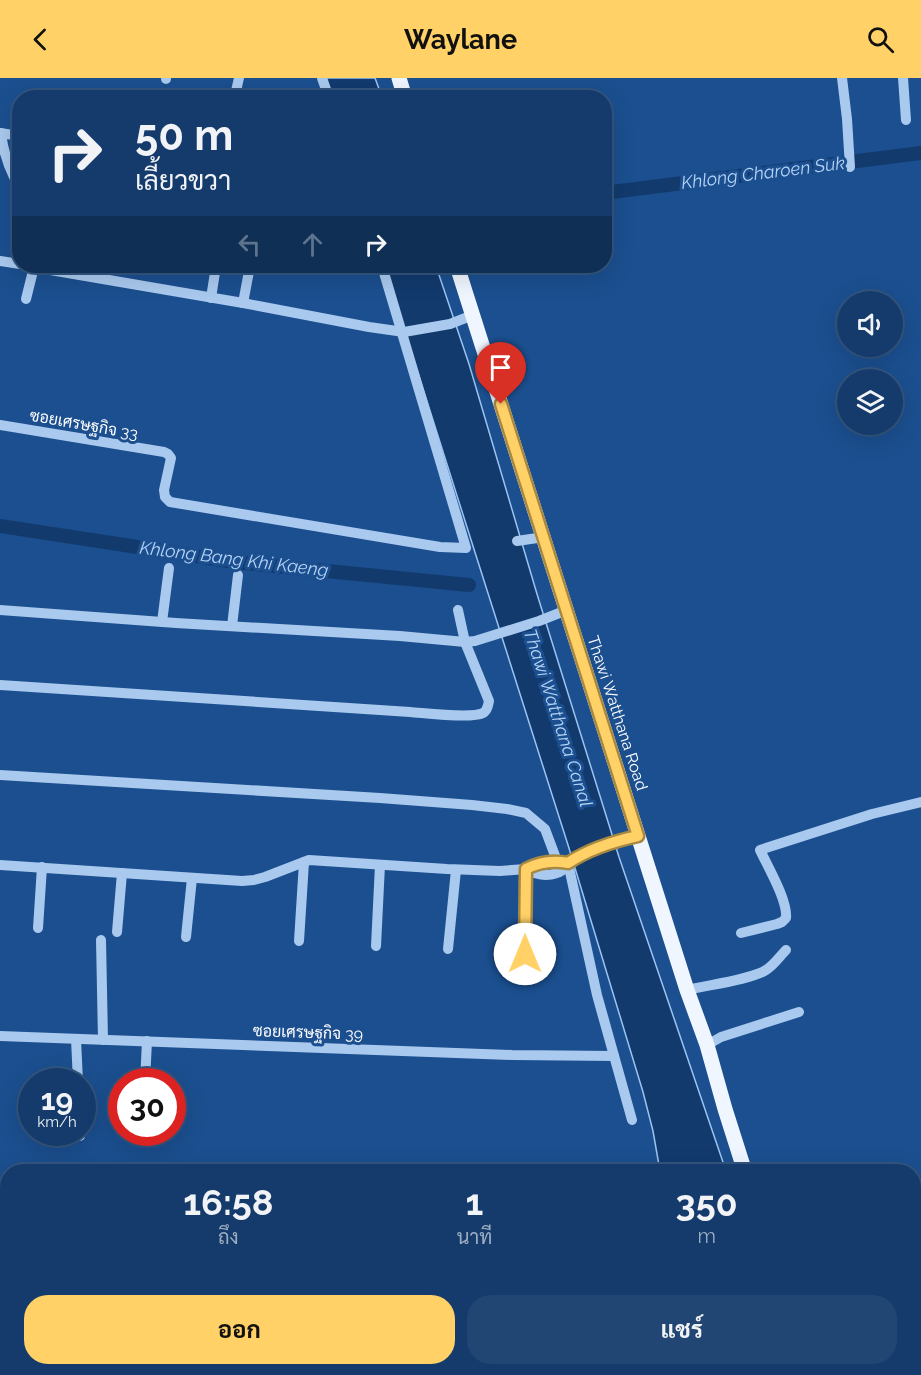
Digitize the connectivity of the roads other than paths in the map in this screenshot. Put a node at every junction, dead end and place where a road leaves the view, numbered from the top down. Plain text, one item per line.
1 (842, 78) edge
2 (903, 78) edge
3 (906, 120) dead end
4 (0, 133) edge
5 (849, 161) dead end
6 (12, 173) edge
7 (30, 273) edge
8 (70, 273) edge
9 (215, 273) edge
10 (249, 273) edge
11 (384, 273) edge
12 (460, 273) edge
13 (211, 298) junction
14 (26, 299) dead end
15 (243, 303) junction
16 (473, 315) junction
17 (403, 332) junction
18 (0, 424) edge
19 (544, 537) junction
20 (517, 541) dead end
21 (169, 568) dead end
22 (238, 575) dead end
23 (0, 610) edge
24 (458, 610) dead end
25 (567, 610) junction
26 (162, 622) junction
27 (232, 626) junction
28 (465, 642) junction
29 (0, 685) edge
30 (0, 775) edge
31 (921, 802) edge
32 (638, 836) junction
33 (567, 860) junction
34 (304, 862) junction
35 (0, 865) edge
36 (380, 865) junction
37 (42, 867) junction
38 (526, 869) junction
39 (456, 870) junction
40 (122, 873) junction
41 (192, 878) junction
42 (38, 928) dead end
43 (117, 932) dead end
44 (741, 933) dead end
45 (186, 937) dead end
46 (101, 940) dead end
47 (299, 941) dead end
48 (376, 946) dead end
49 (448, 949) dead end
50 (786, 950) dead end
51 (525, 954) dead end
52 (687, 990) junction
53 (799, 1012) dead end
54 (0, 1036) edge
55 (76, 1039) junction
56 (103, 1040) junction
57 (147, 1041) junction
58 (707, 1045) junction
59 (614, 1056) junction
60 (77, 1068) edge
61 (146, 1068) edge
62 (632, 1120) dead end
63 (742, 1164) edge

1 - 5 street
2 - 3 street
4 - 6 street
7 - 14 street
8 - 13 street
9 - 13 street
10 - 15 street
11 - 17 street
12 - 16 main road, Thawi Watthana Road
13 - 15 street
15 - 17 street
16 - 17 street
16 - 19 main road, Thawi Watthana Road
17 - 18 street, ซอยเศรษฐกิจ 33
19 - 20 street
19 - 25 main road, Thawi Watthana Road
21 - 26 street
22 - 27 street
23 - 26 street
24 - 28 street
25 - 28 street
25 - 32 main road, Thawi Watthana Road
26 - 27 street
27 - 28 street
28 - 29 street
30 - 33 street
31 - 44 street
32 - 33 street
32 - 52 main road, Thawi Watthana Road
33 - 38 street
33 - 59 street
34 - 36 street
34 - 41 street
34 - 47 street
35 - 37 street
36 - 39 street
36 - 48 street
37 - 40 street
37 - 42 street
38 - 39 street
38 - 51 street
39 - 49 street
40 - 41 street
40 - 43 street
41 - 45 street
46 - 56 street
50 - 52 street
52 - 58 main road, Thawi Watthana Road
53 - 58 street
54 - 55 street, ซอยเศรษฐกิจ 39
55 - 56 street, ซอยเศรษฐกิจ 39
55 - 60 street
56 - 57 street, ซอยเศรษฐกิจ 39
57 - 59 street, ซอยเศรษฐกิจ 39
57 - 61 street
58 - 63 main road, Thawi Watthana Road
59 - 62 street

